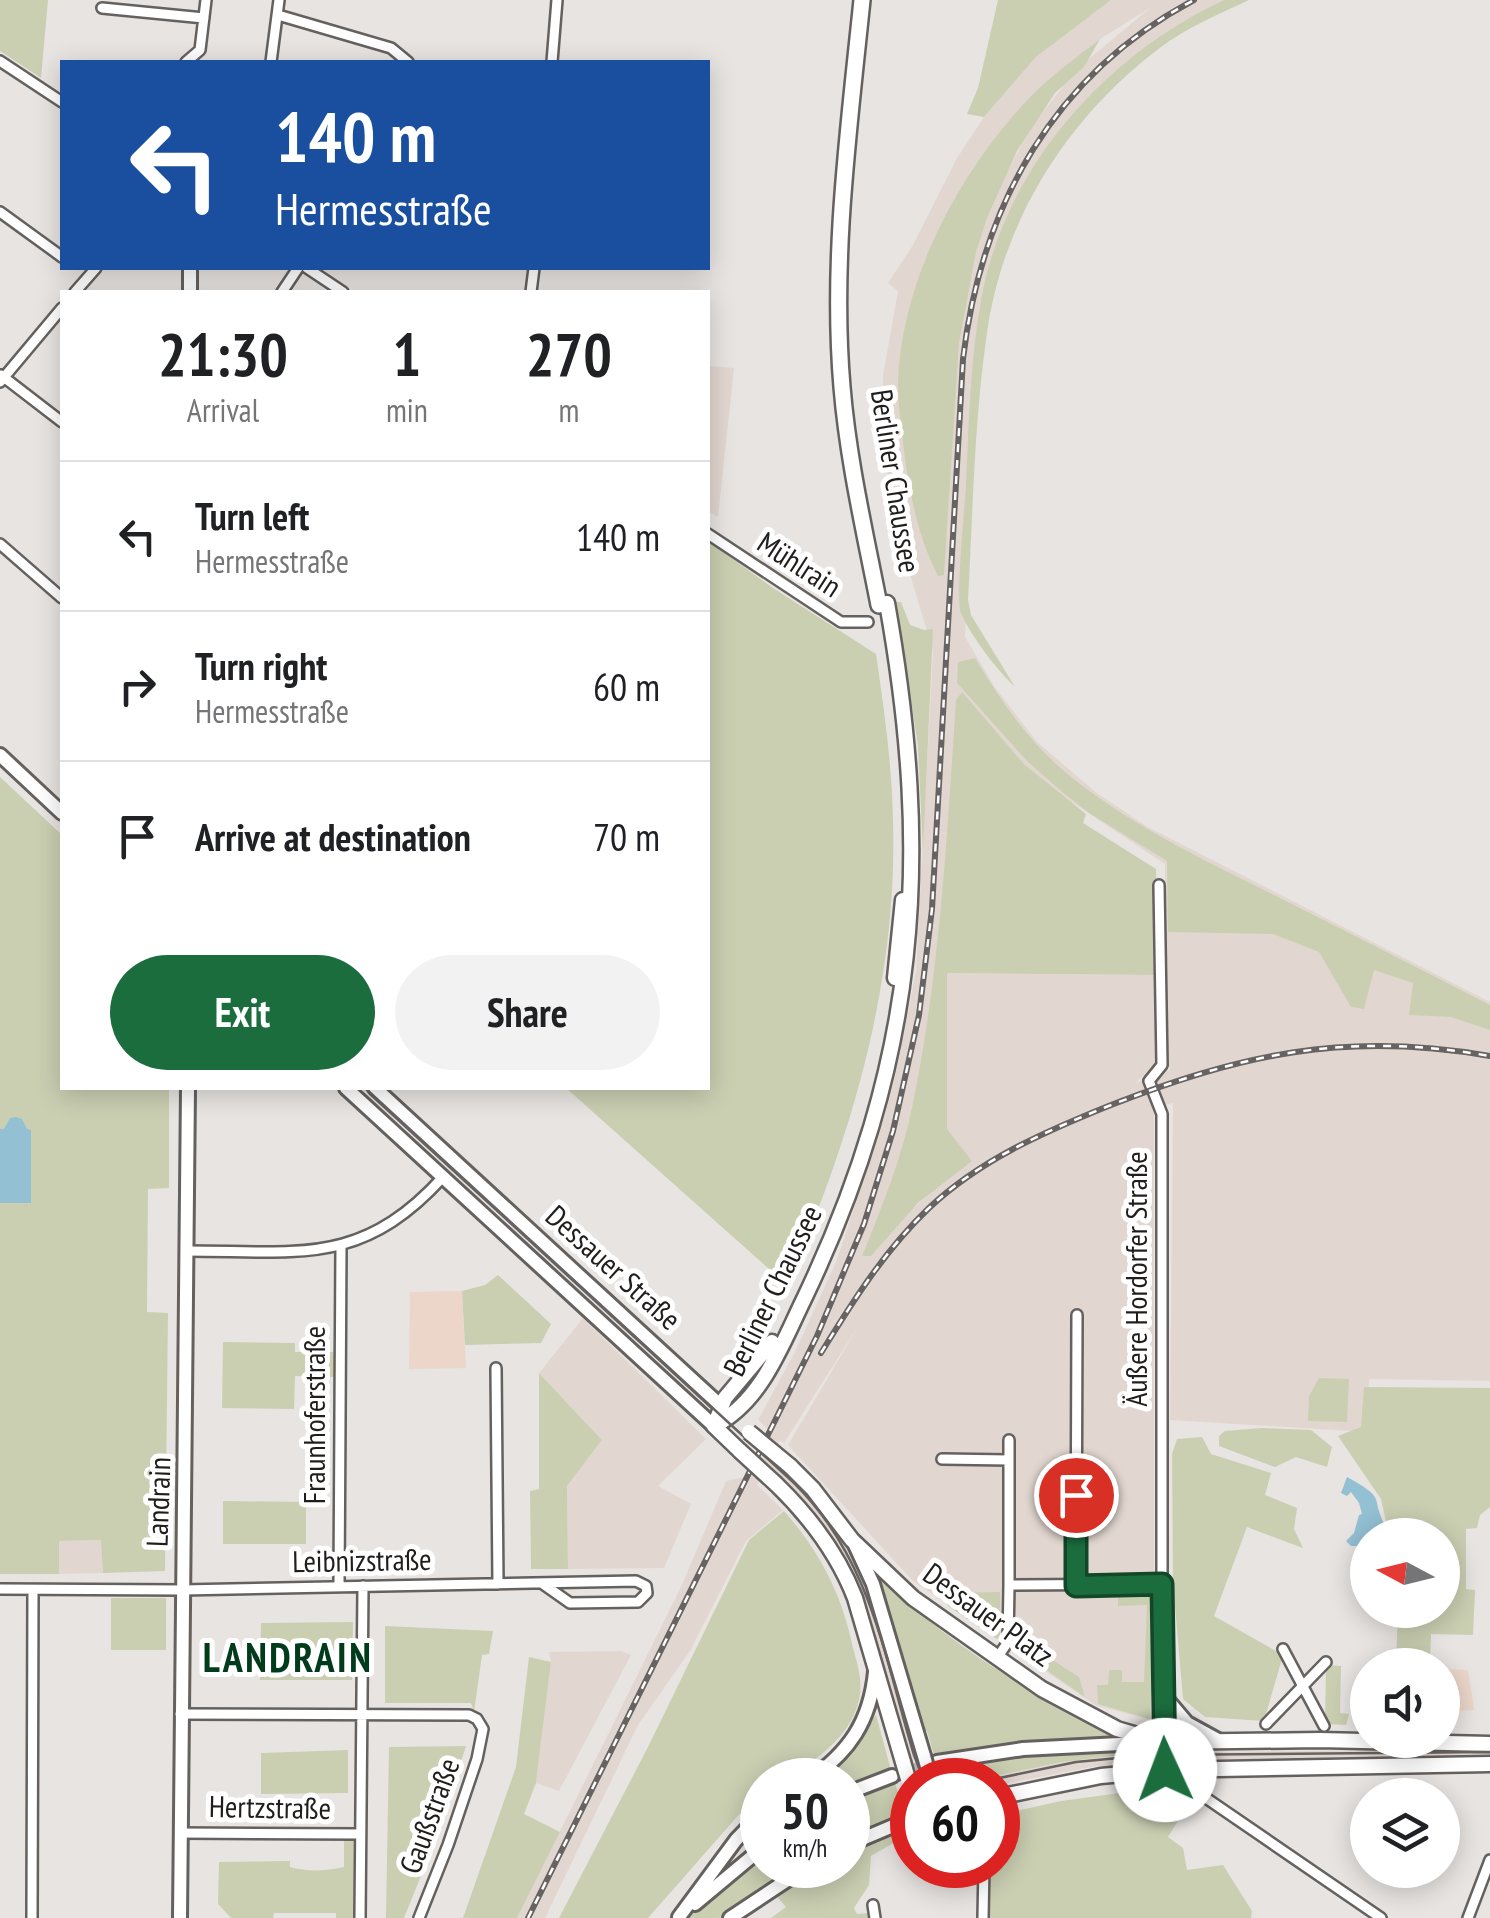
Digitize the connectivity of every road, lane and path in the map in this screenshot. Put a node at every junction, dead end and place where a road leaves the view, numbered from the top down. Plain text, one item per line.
1 (206, 0) edge
2 (279, 0) edge
3 (557, 0) edge
4 (862, 0) edge
5 (872, 0) edge
6 (102, 8) dead end
7 (278, 15) junction
8 (204, 18) junction
9 (0, 60) edge
10 (188, 60) edge
11 (271, 60) edge
12 (406, 60) edge
13 (552, 60) edge
14 (60, 101) edge
15 (0, 212) edge
16 (60, 256) edge
17 (310, 270) edge
18 (340, 290) edge
19 (60, 310) edge
20 (1, 378) edge
21 (60, 421) edge
22 (710, 535) edge
23 (0, 544) edge
24 (60, 596) edge
25 (883, 604) junction
26 (868, 622) dead end
27 (0, 755) edge
28 (60, 812) edge
29 (1159, 886) dead end
30 (188, 1090) edge
31 (348, 1090) edge
32 (377, 1090) edge
33 (443, 1177) junction
34 (341, 1245) junction
35 (187, 1250) junction
36 (1077, 1316) dead end
37 (496, 1368) dead end
38 (748, 1402) junction
39 (726, 1411) junction
40 (714, 1426) junction
41 (748, 1431) junction
42 (1009, 1440) dead end
43 (942, 1458) dead end
44 (1009, 1460) junction
45 (813, 1489) joint
46 (852, 1540) junction
47 (498, 1584) junction
48 (543, 1584) junction
49 (1162, 1584) junction
50 (339, 1586) junction
51 (363, 1586) junction
52 (1008, 1586) junction
53 (1076, 1586) junction
54 (0, 1589) edge
55 (32, 1590) junction
56 (182, 1590) junction
57 (1284, 1650) dead end
58 (997, 1658) junction
59 (1326, 1662) dead end
60 (875, 1665) junction
61 (1303, 1686) junction
62 (1163, 1695) junction
63 (180, 1714) junction
64 (361, 1715) junction
65 (1266, 1724) dead end
66 (1324, 1726) dead end
67 (1218, 1741) junction
68 (1162, 1742) junction
69 (1490, 1744) edge
70 (837, 1758) edge
71 (902, 1758) edge
72 (927, 1758) edge
73 (970, 1758) edge
74 (1490, 1764) edge
75 (1165, 1770) junction
76 (1020, 1792) edge
77 (1204, 1796) dead end
78 (180, 1833) junction
79 (360, 1834) junction
80 (740, 1836) edge
81 (1489, 1864) edge
82 (740, 1866) edge
83 (775, 1888) edge
84 (984, 1888) edge
85 (873, 1906) dead end
86 (678, 1917) edge
87 (32, 1918) edge
88 (180, 1918) edge
89 (360, 1918) edge
90 (419, 1918) edge
91 (730, 1918) edge
92 (875, 1918) edge
93 (983, 1918) edge
94 (1381, 1918) edge
95 (1468, 1918) edge

1 - 8 street
2 - 7 street
3 - 13 street
4 - 25 highway, Berliner Chaussee
5 - 25 highway, Berliner Chaussee
6 - 8 street
7 - 11 street
7 - 12 street
8 - 10 street
9 - 14 street
15 - 16 street
17 - 18 street
19 - 20 street
20 - 21 street
22 - 26 street, Mühlrain
23 - 24 street
25 - 38 main road, Berliner Chaussee
25 - 39 main road, Berliner Chaussee
27 - 28 main road
29 - 49 street, Äußere Hordorfer Straße
30 - 35 main road, Landrain
31 - 33 main road, Dessauer Straße
32 - 39 main road, Dessauer Straße
33 - 34 street
33 - 40 main road, Dessauer Straße
34 - 35 street
34 - 50 street, Fraunhoferstraße
35 - 56 main road, Landrain
36 - 53 street
37 - 47 street
38 - 39 main road, Berliner Chaussee
38 - 41 main road
39 - 40 main road, Berliner Chaussee
39 - 41 main road, Dessauer Straße
40 - 60 main road, Dessauer Straße, bridge
41 - 45 main road, Dessauer Straße, bridge
42 - 44 street
43 - 44 street
44 - 52 street
45 - 46 main road, Dessauer Platz
46 - 58 main road, Dessauer Platz
46 - 72 main road
47 - 48 street, Leibnizstraße
47 - 51 street, Leibnizstraße
48 - 48 street, Leibnizstraße
49 - 53 street
49 - 62 main road, Äußere Hordorfer Straße
50 - 51 street, Leibnizstraße
50 - 56 street, Leibnizstraße
51 - 64 street, Gaußstraße
52 - 53 street
52 - 58 street
54 - 55 street, Leibnizstraße
55 - 56 street, Leibnizstraße
55 - 87 street
56 - 63 main road, Landrain
57 - 61 street
58 - 68 main road, Dessauer Platz
59 - 61 street
60 - 70 main road
60 - 71 main road, bridge
61 - 65 street
61 - 66 street
62 - 67 main road
62 - 68 main road, Äußere Hordorfer Straße
63 - 64 street
63 - 78 main road, Landrain
64 - 79 street, Gaußstraße
64 - 90 street, Gaußstraße
67 - 68 main road
67 - 69 main road
68 - 73 main road
68 - 75 main road
74 - 75 main road
75 - 76 main road
77 - 94 street
78 - 79 street, Hertzstraße
78 - 88 main road, Landrain
79 - 89 street, Gaußstraße
80 - 86 main road
81 - 95 street
82 - 86 main road
83 - 91 main road
84 - 93 street
85 - 92 street

